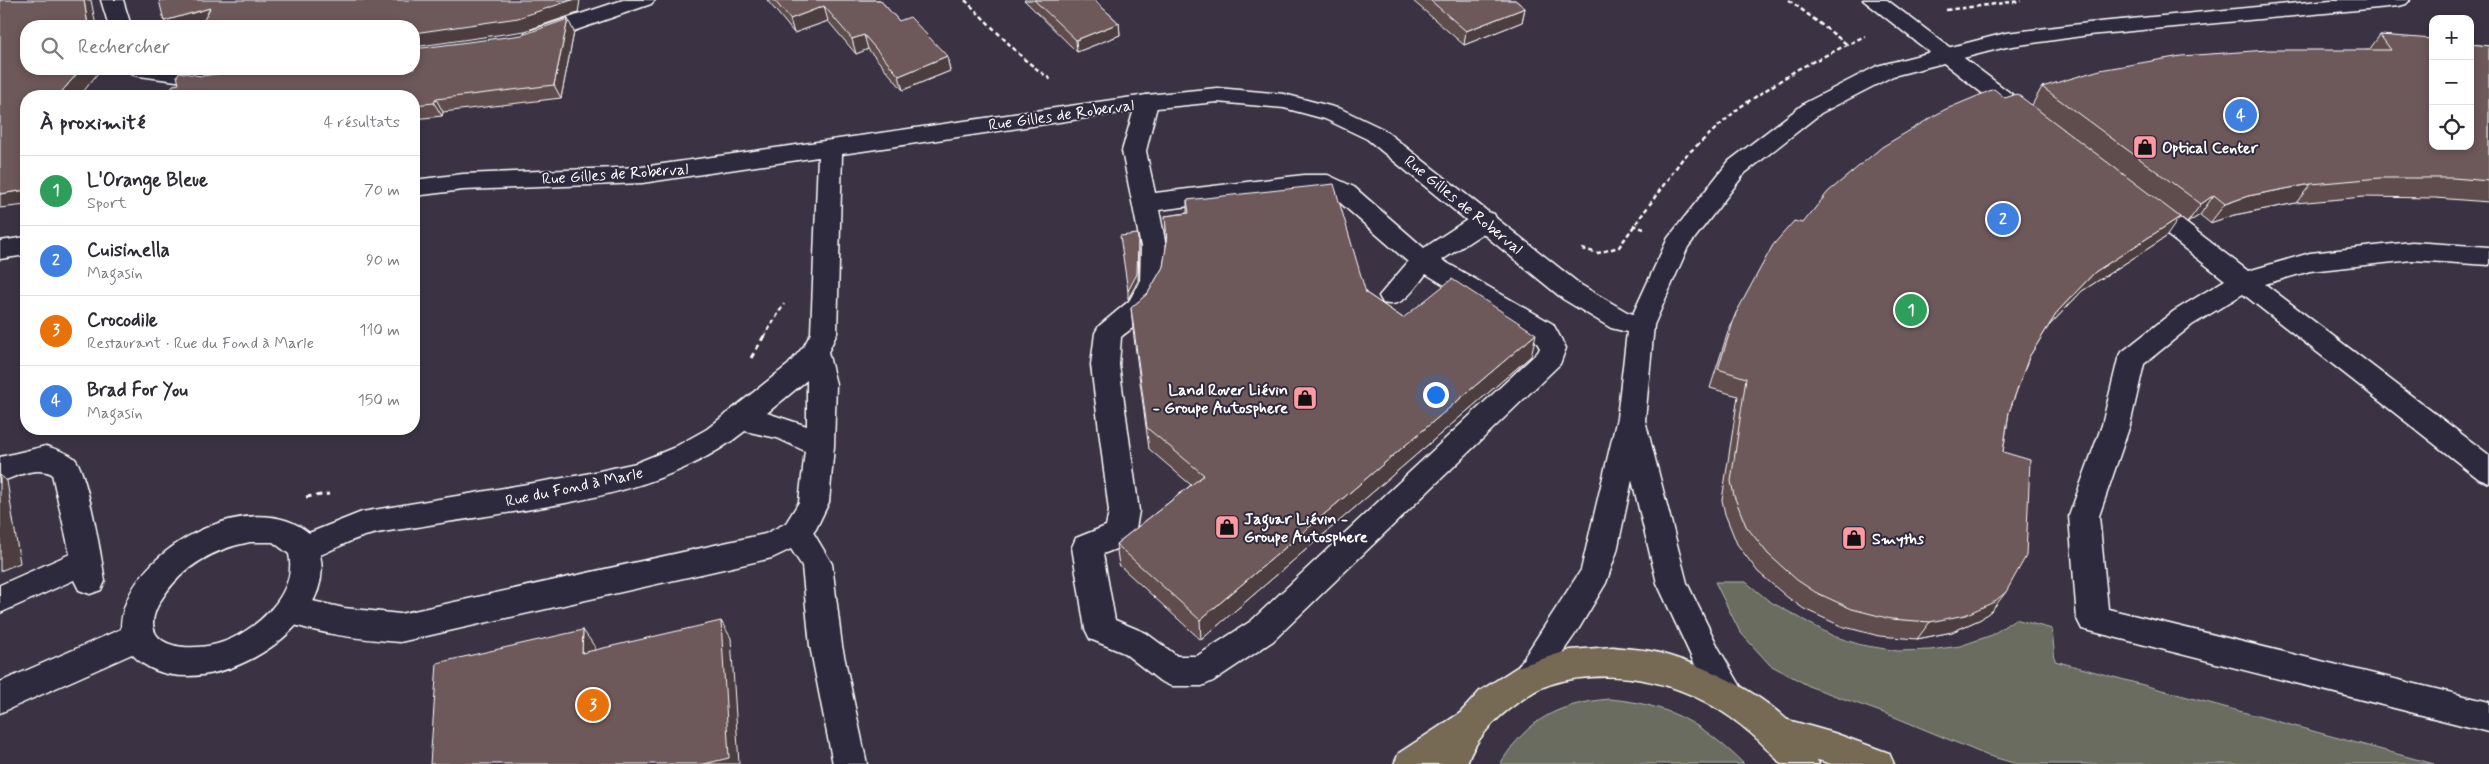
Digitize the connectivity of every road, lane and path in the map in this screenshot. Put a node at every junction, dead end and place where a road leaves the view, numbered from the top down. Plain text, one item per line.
1 (112, 0) edge
2 (644, 0) edge
3 (965, 0) edge
4 (1789, 0) edge
5 (1874, 0) edge
6 (2399, 0) edge
7 (2026, 1) edge
8 (1938, 11) dead end
9 (118, 20) edge
10 (518, 40) edge
11 (1848, 46) dead end
12 (1947, 56) junction
13 (178, 75) edge
14 (238, 76) edge
15 (1147, 102) junction
16 (1055, 115) junction
17 (2044, 129) edge
18 (830, 148) junction
19 (420, 187) edge
20 (2123, 188) edge
21 (1145, 203) junction
22 (1485, 220) junction
23 (1633, 225) dead end
24 (20, 247) edge
25 (1574, 248) dead end
26 (0, 250) edge
27 (2489, 256) edge
28 (1422, 261) junction
29 (2244, 281) junction
30 (1392, 296) dead end
31 (785, 298) dead end
32 (1641, 325) junction
33 (815, 352) junction
34 (746, 366) dead end
35 (1631, 418) junction
36 (740, 419) junction
37 (820, 446) junction
38 (0, 470) edge
39 (2489, 471) edge
40 (335, 493) dead end
41 (306, 497) dead end
42 (796, 531) junction
43 (304, 548) junction
44 (0, 599) edge
45 (290, 610) junction
46 (138, 636) junction
47 (1526, 679) junction
48 (0, 698) edge
49 (1732, 699) junction
50 (2489, 716) edge
51 (1472, 722) junction
52 (1774, 732) junction
53 (850, 764) edge
54 (1411, 764) edge
55 (1450, 764) edge
56 (1802, 764) edge
57 (1877, 764) edge

1 - 9 street
2 - 10 street
3 - 16 path
4 - 11 path
5 - 12 street
6 - 12 street
7 - 8 path
12 - 17 street
12 - 32 street
13 - 14 street
15 - 16 street, Rue Gilles de Roberval
15 - 21 street
15 - 22 street, Rue Gilles de Roberval
16 - 18 street, Rue Gilles de Roberval
18 - 19 street, Rue Gilles de Roberval
18 - 33 street, Rue du Fond à Marle
20 - 29 street
21 - 28 street
21 - 28 street
22 - 28 street
22 - 32 street, Rue Gilles de Roberval
23 - 25 path
24 - 26 street
27 - 29 street
28 - 30 street
29 - 39 street
29 - 50 street
31 - 34 path
32 - 35 street
33 - 36 street, Rue du Fond à Marle
33 - 37 street
35 - 47 street
35 - 49 street
36 - 37 street
36 - 43 street, Rue du Fond à Marle
37 - 42 street
38 - 44 street
40 - 41 path
42 - 45 street
42 - 53 street
43 - 45 street
43 - 46 street
45 - 46 street
46 - 48 street
47 - 49 main road
47 - 51 main road
49 - 52 main road
51 - 54 main road
51 - 55 main road
52 - 56 main road
52 - 57 main road

